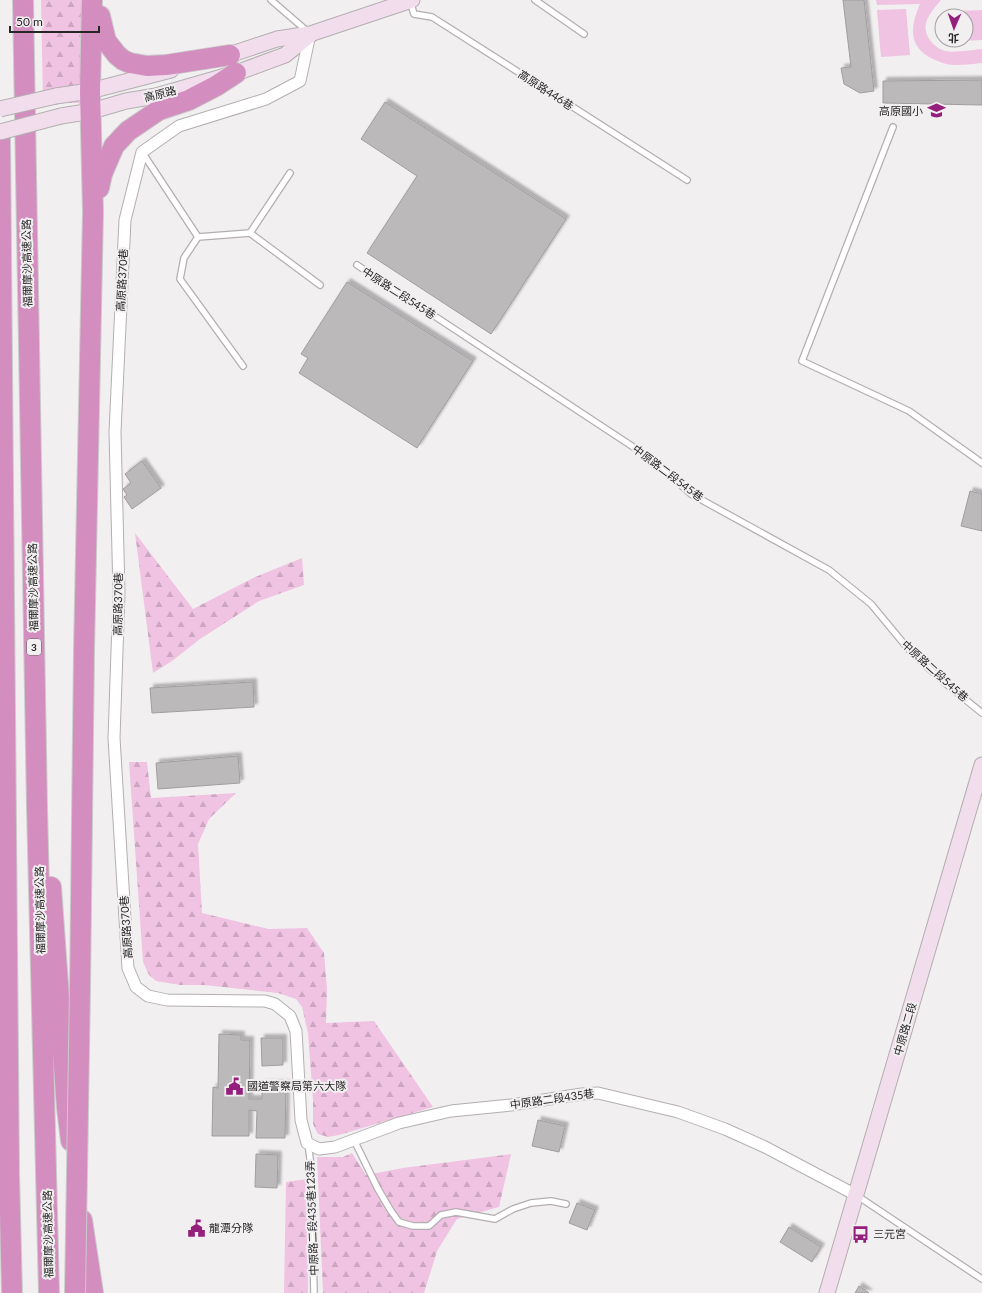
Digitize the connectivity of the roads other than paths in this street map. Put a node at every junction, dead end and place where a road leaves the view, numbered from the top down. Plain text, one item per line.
1 (23, 0) edge
2 (92, 0) edge
3 (98, 0) edge
4 (271, 0) edge
5 (411, 0) edge
6 (535, 0) edge
7 (310, 34) junction
8 (584, 34) dead end
9 (233, 64) junction
10 (90, 91) junction
11 (0, 110) edge
12 (92, 111) junction
13 (893, 127) dead end
14 (0, 132) edge
15 (0, 139) edge
16 (142, 152) junction
17 (290, 173) dead end
18 (687, 180) dead end
19 (93, 212) junction
20 (250, 233) junction
21 (198, 237) junction
22 (357, 265) dead end
23 (320, 285) dead end
24 (243, 366) dead end
25 (982, 463) edge
26 (982, 713) edge
27 (982, 765) edge
28 (37, 808) junction
29 (354, 1140) junction
30 (308, 1143) junction
31 (856, 1195) junction
32 (566, 1204) dead end
33 (982, 1278) edge
34 (12, 1293) edge
35 (49, 1293) edge
36 (75, 1293) edge
37 (93, 1293) edge
38 (314, 1293) edge
39 (827, 1293) edge

1 - 28 highway, 福爾摩沙高速公路 / 3
2 - 10 highway
3 - 9 highway
4 - 7 lane
5 - 7 street, 高原路
5 - 18 lane, 高原路446巷
6 - 8 lane
7 - 9 street, 高原路
7 - 16 street
9 - 10 street, 高原路
9 - 12 street, 高原路
9 - 19 highway
10 - 11 street, 高原路, bridge
10 - 12 highway
12 - 14 street, 高原路, bridge
12 - 19 highway
13 - 25 lane
15 - 34 highway
16 - 21 lane
16 - 30 street, 高原路370巷
17 - 20 lane
19 - 36 highway, bridge
20 - 21 lane
20 - 23 lane
21 - 24 lane
22 - 26 lane, 中原路二段545巷
27 - 31 street, 中原路二段
28 - 35 highway, 福爾摩沙高速公路 / 3
28 - 37 highway
29 - 30 street, 中原路二段435巷
29 - 31 street, 中原路二段435巷
29 - 32 lane
30 - 38 lane, 中原路二段435巷123弄
31 - 33 lane
31 - 39 street, 中原路二段

